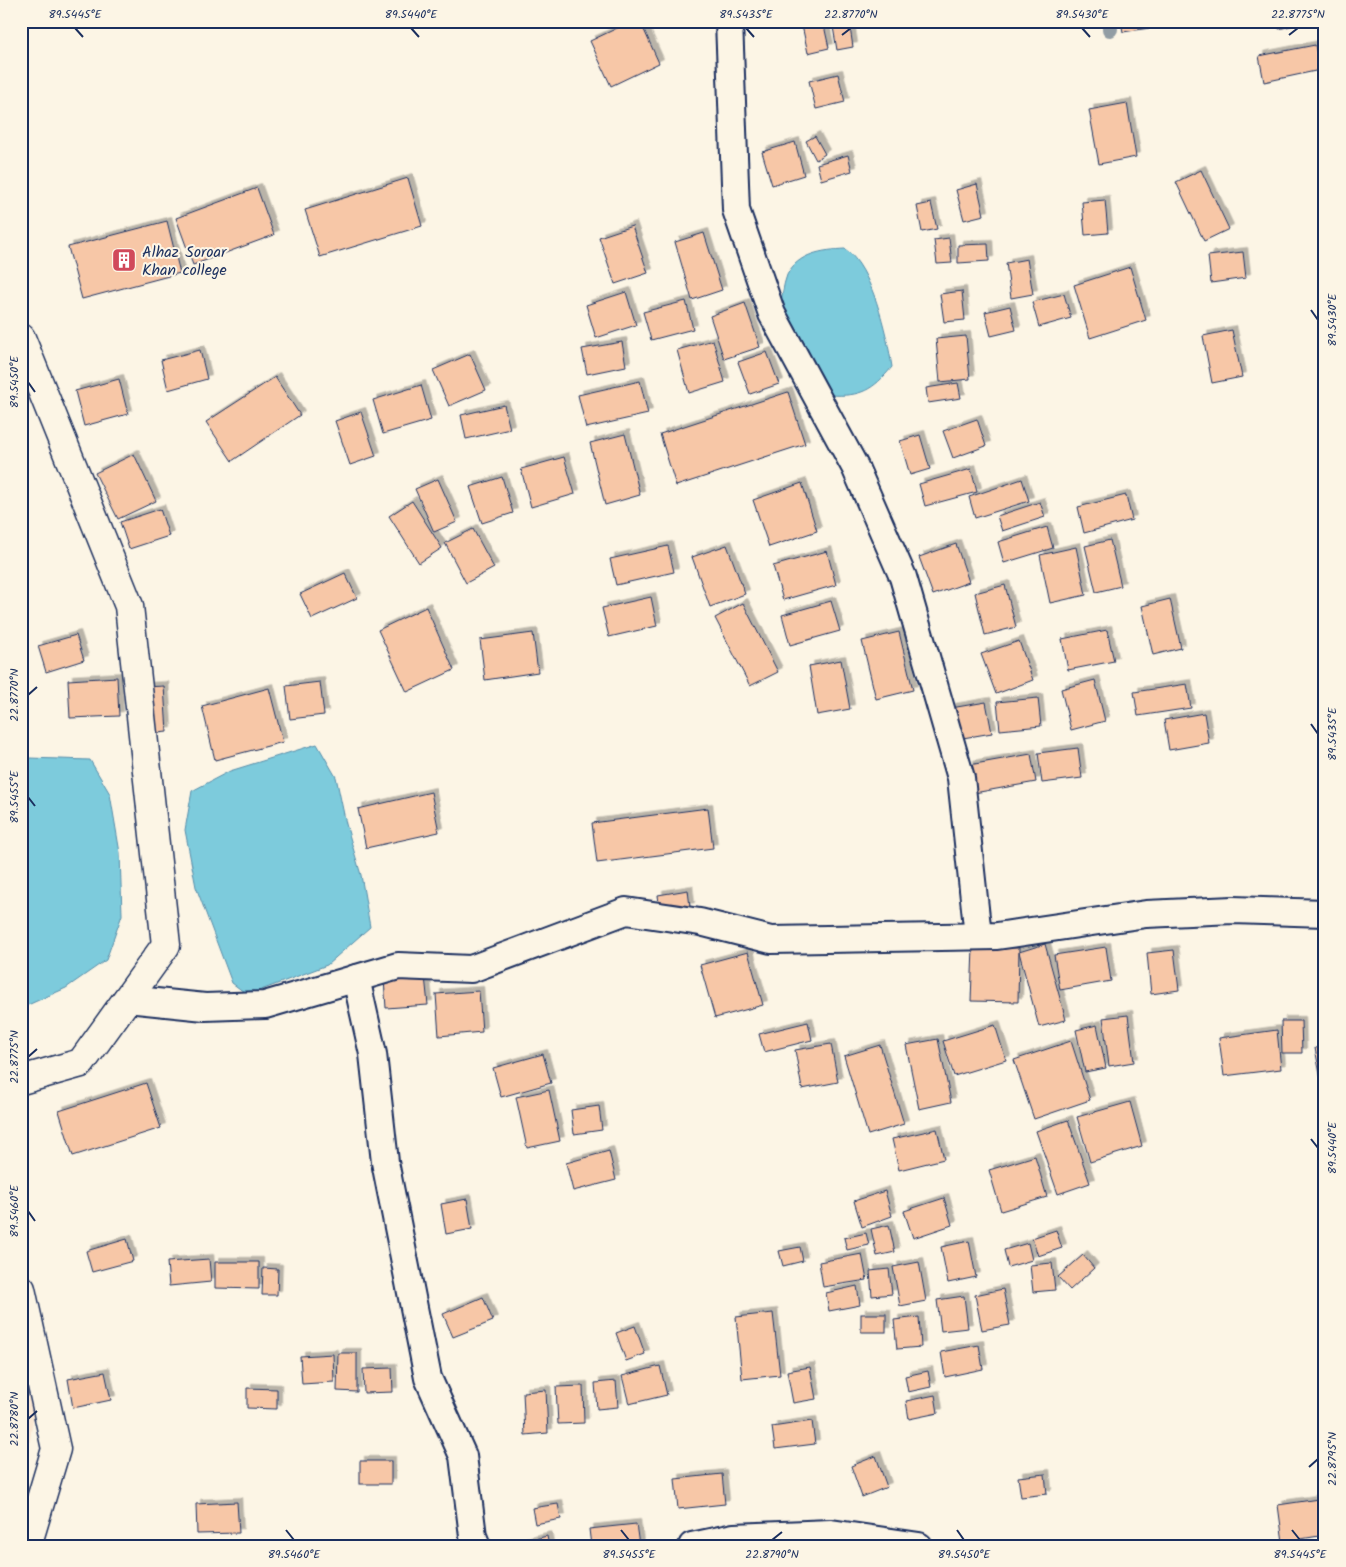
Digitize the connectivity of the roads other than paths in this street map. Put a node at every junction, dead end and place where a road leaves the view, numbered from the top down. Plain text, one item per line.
1 (730, 21) edge
2 (21, 338) edge
3 (1325, 913) edge
4 (978, 936) junction
5 (356, 978) junction
6 (127, 1000) junction
7 (21, 1080) edge
8 (21, 1289) edge
9 (27, 1546) edge
10 (477, 1546) edge
11 (692, 1546) edge
12 (919, 1546) edge

1 - 4 street
2 - 6 street
3 - 4 street
4 - 5 street
5 - 6 street
5 - 10 street
6 - 7 street
8 - 9 street
11 - 12 street

